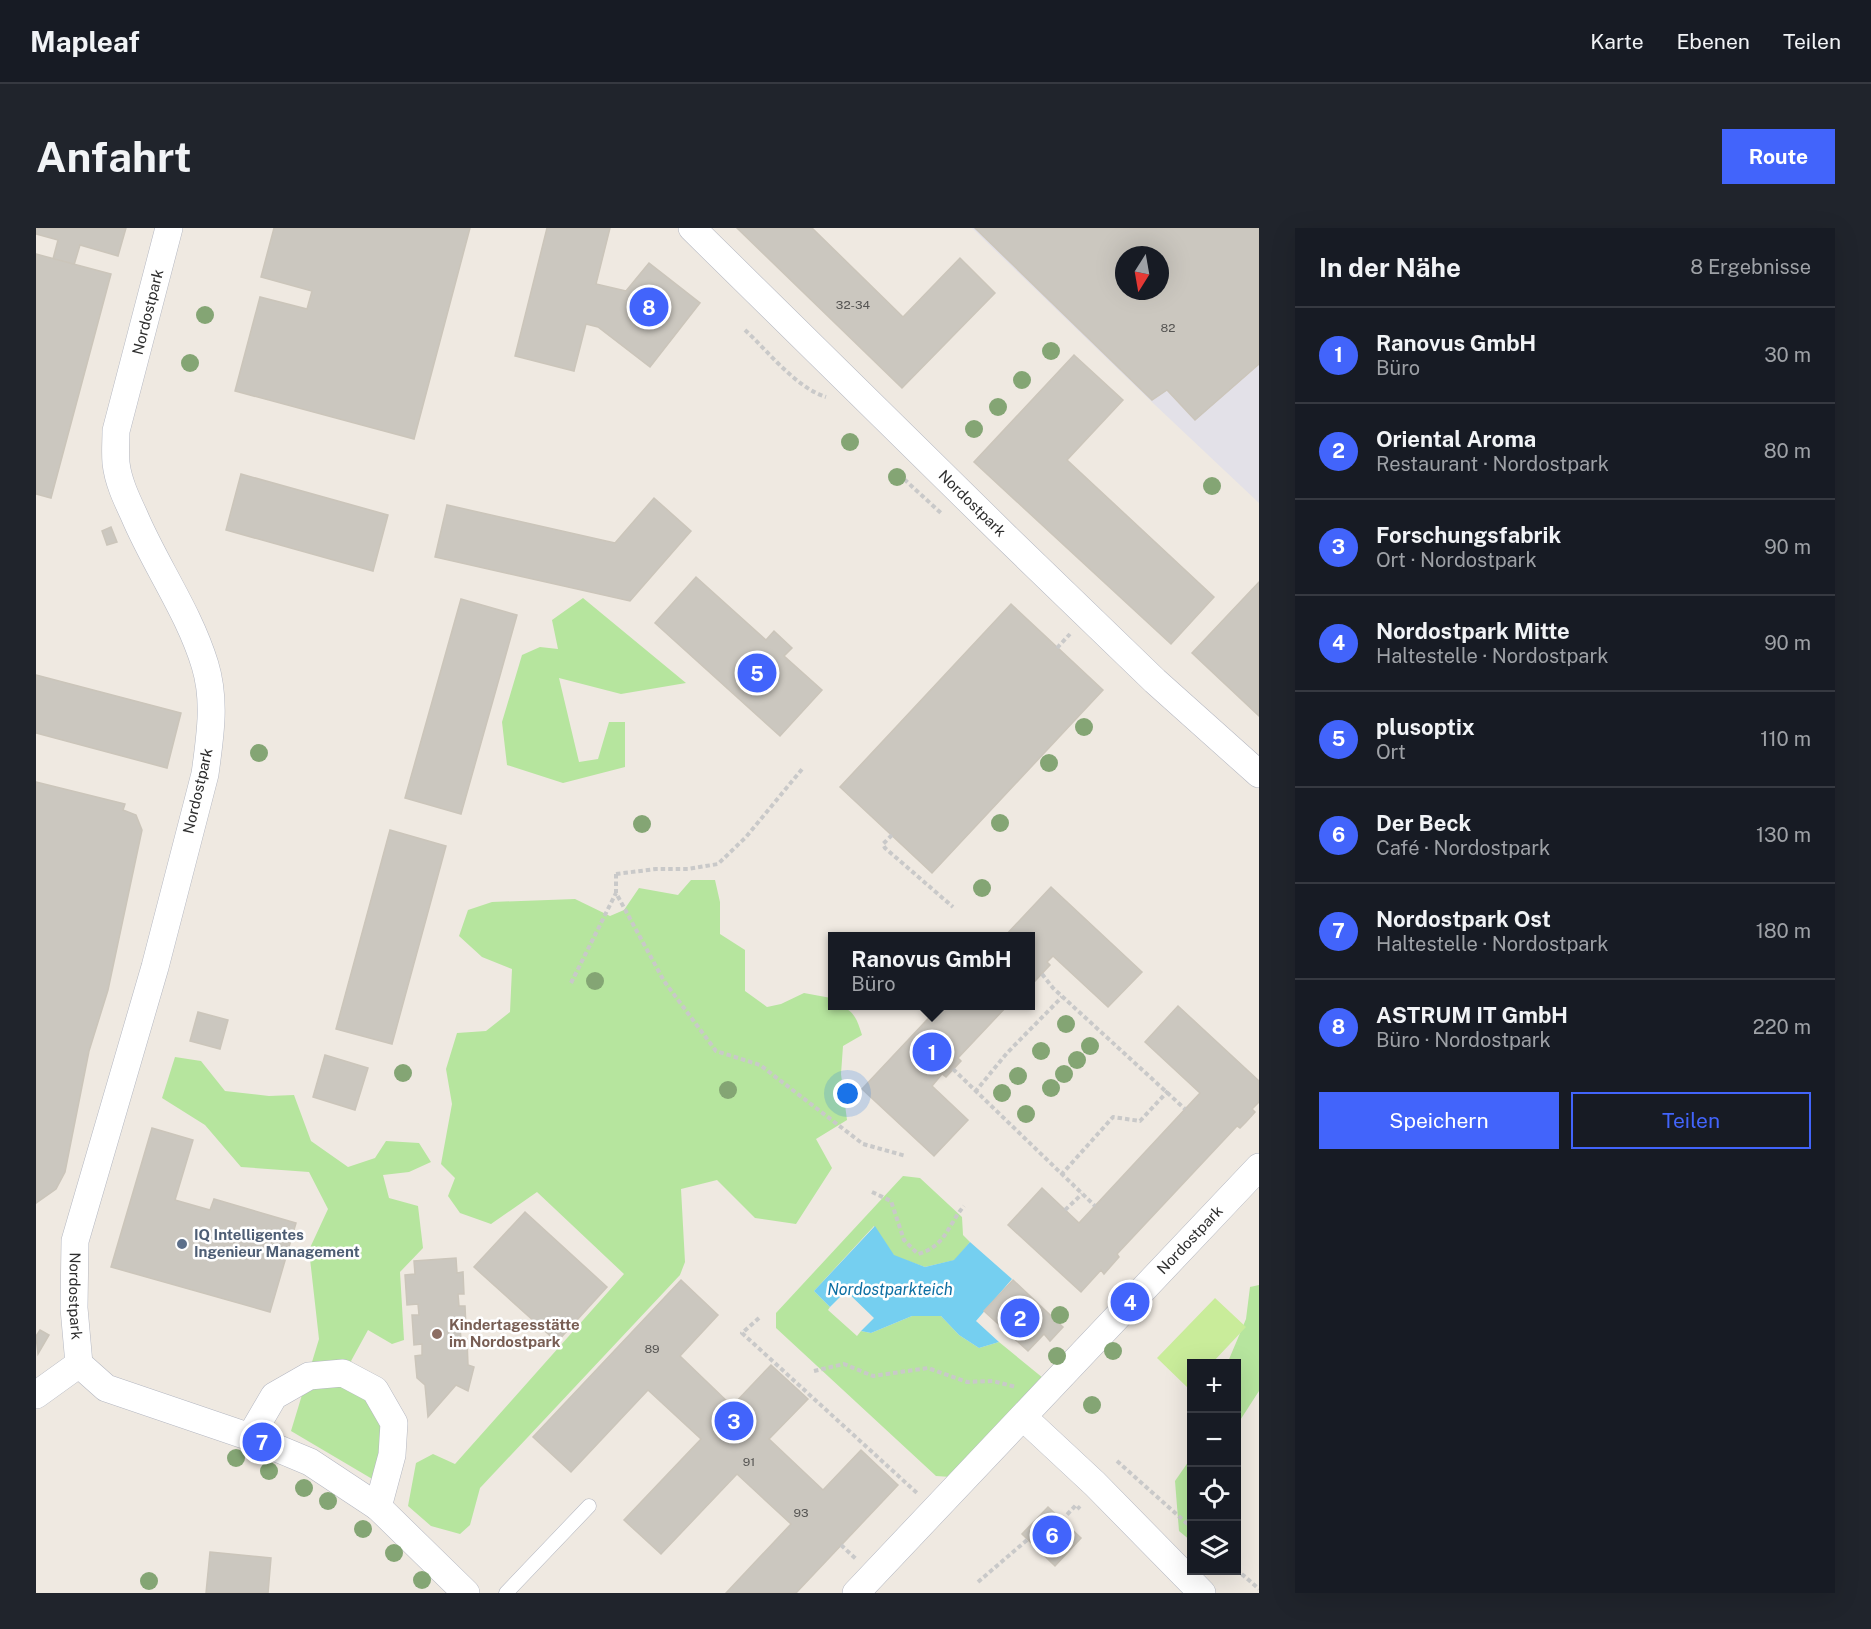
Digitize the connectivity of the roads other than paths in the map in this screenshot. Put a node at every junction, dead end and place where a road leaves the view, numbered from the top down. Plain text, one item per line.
1 (169, 228) edge
2 (692, 228) edge
3 (1259, 774) edge
4 (1255, 1180) edge
5 (79, 1365) junction
6 (36, 1395) edge
7 (1023, 1417) junction
8 (250, 1437) junction
9 (589, 1506) dead end
10 (378, 1507) junction
11 (466, 1593) edge
12 (506, 1593) edge
13 (856, 1593) edge
14 (1202, 1593) edge

1 - 5 street, Nordostpark
2 - 3 street, Nordostpark
4 - 7 street, Nordostpark
5 - 6 street
5 - 8 street
7 - 13 street, Nordostpark
7 - 14 street
8 - 10 street
8 - 10 street
9 - 12 lane
10 - 11 street

